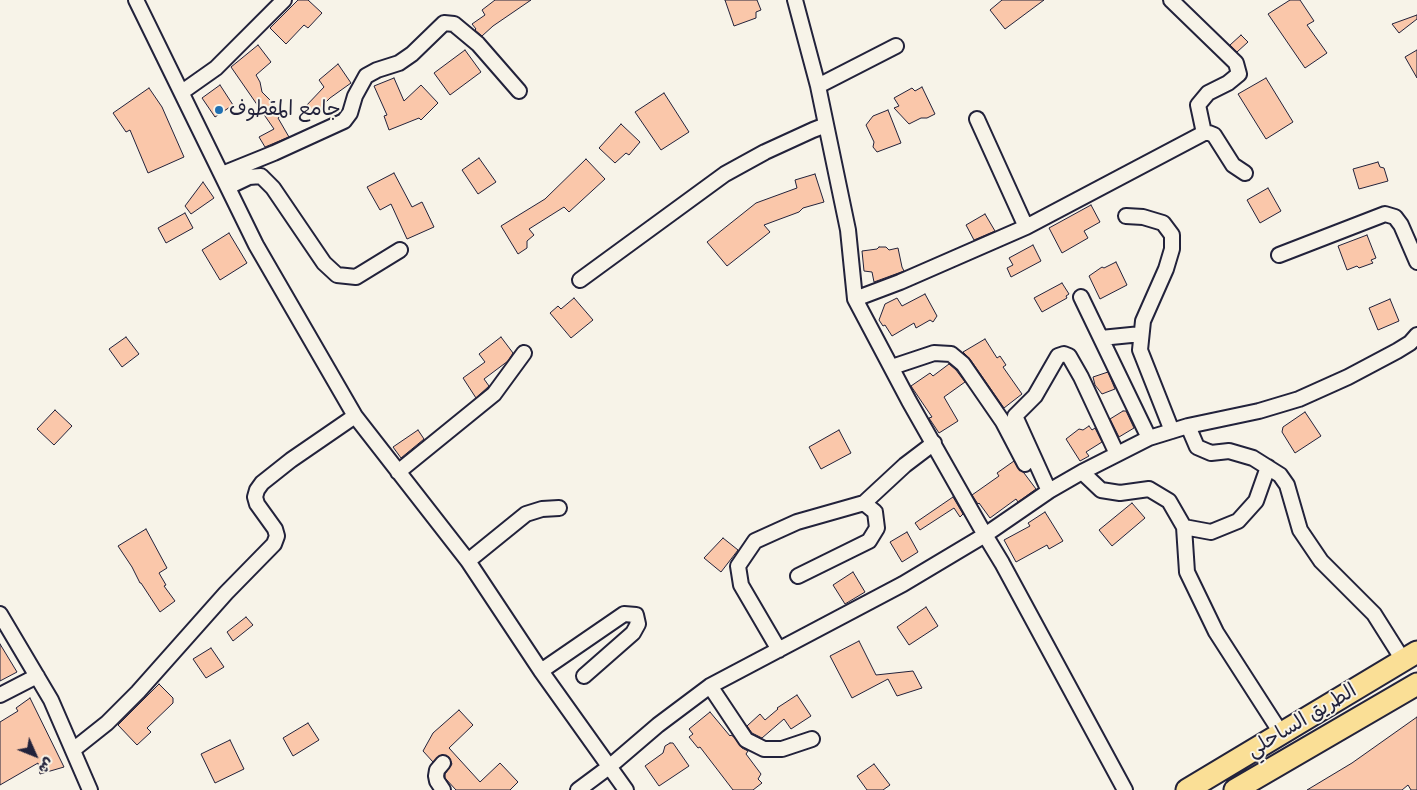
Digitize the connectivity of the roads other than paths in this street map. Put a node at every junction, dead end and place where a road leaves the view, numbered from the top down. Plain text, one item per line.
1 (136, 0) edge
2 (284, 0) edge
3 (795, 0) edge
4 (1171, 0) edge
5 (896, 46) dead end
6 (818, 86) junction
7 (519, 91) dead end
8 (182, 92) junction
9 (977, 119) dead end
10 (826, 125) junction
11 (1204, 133) junction
12 (1245, 173) dead end
13 (222, 174) junction
14 (228, 187) junction
15 (1126, 216) dead end
16 (1026, 227) junction
17 (400, 250) dead end
18 (1279, 255) dead end
19 (1417, 262) edge
20 (580, 280) dead end
21 (1081, 297) dead end
22 (856, 299) junction
23 (1142, 334) junction
24 (1417, 335) edge
25 (1101, 338) junction
26 (524, 353) dead end
27 (892, 367) junction
28 (355, 416) junction
29 (1188, 426) junction
30 (1172, 431) junction
31 (1149, 438) junction
32 (934, 443) junction
33 (1117, 454) junction
34 (1025, 464) dead end
35 (1268, 467) junction
36 (398, 472) junction
37 (1082, 472) junction
38 (1049, 491) junction
39 (864, 503) junction
40 (560, 508) dead end
41 (1184, 527) junction
42 (985, 535) junction
43 (468, 561) junction
44 (798, 576) dead end
45 (0, 614) edge
46 (779, 650) junction
47 (1410, 656) edge
48 (542, 671) junction
49 (37, 676) junction
50 (584, 676) dead end
51 (1417, 684) edge
52 (710, 686) junction
53 (0, 695) edge
54 (1281, 733) junction
55 (812, 739) dead end
56 (73, 750) junction
57 (443, 763) dead end
58 (609, 767) junction
59 (90, 790) edge
60 (443, 790) edge
61 (578, 790) edge
62 (626, 790) edge
63 (1125, 790) edge
64 (1187, 790) edge
65 (1235, 790) edge

1 - 8 street
2 - 8 street
3 - 6 street
4 - 11 street
5 - 6 street
6 - 10 street
7 - 13 street
8 - 13 street
9 - 16 street
10 - 20 street
10 - 22 street
11 - 12 street
11 - 16 street
13 - 14 street
14 - 17 street
14 - 28 street
15 - 23 street
16 - 22 street
18 - 19 street
21 - 25 street
22 - 27 street
23 - 25 street
23 - 30 street
24 - 29 street
25 - 31 street
26 - 36 street
27 - 32 street
27 - 34 street
28 - 36 street
28 - 56 street
29 - 30 street
29 - 35 street
30 - 31 street
31 - 33 street
32 - 39 street
32 - 42 street
33 - 37 street
33 - 38 street
35 - 41 street
35 - 47 street
36 - 43 street
37 - 38 street
37 - 41 street
38 - 42 street
39 - 44 street
39 - 46 street
40 - 43 street
41 - 54 street
42 - 46 street
42 - 63 street
43 - 48 street
45 - 49 street
46 - 52 street
47 - 54 highway, الطريق الساحلي
48 - 50 street
48 - 58 street
49 - 53 street
49 - 56 street
51 - 65 highway, الطريق الساحلي
52 - 55 street
52 - 58 street
54 - 64 highway, الطريق الساحلي
56 - 59 street
57 - 60 street
58 - 61 street
58 - 62 street

